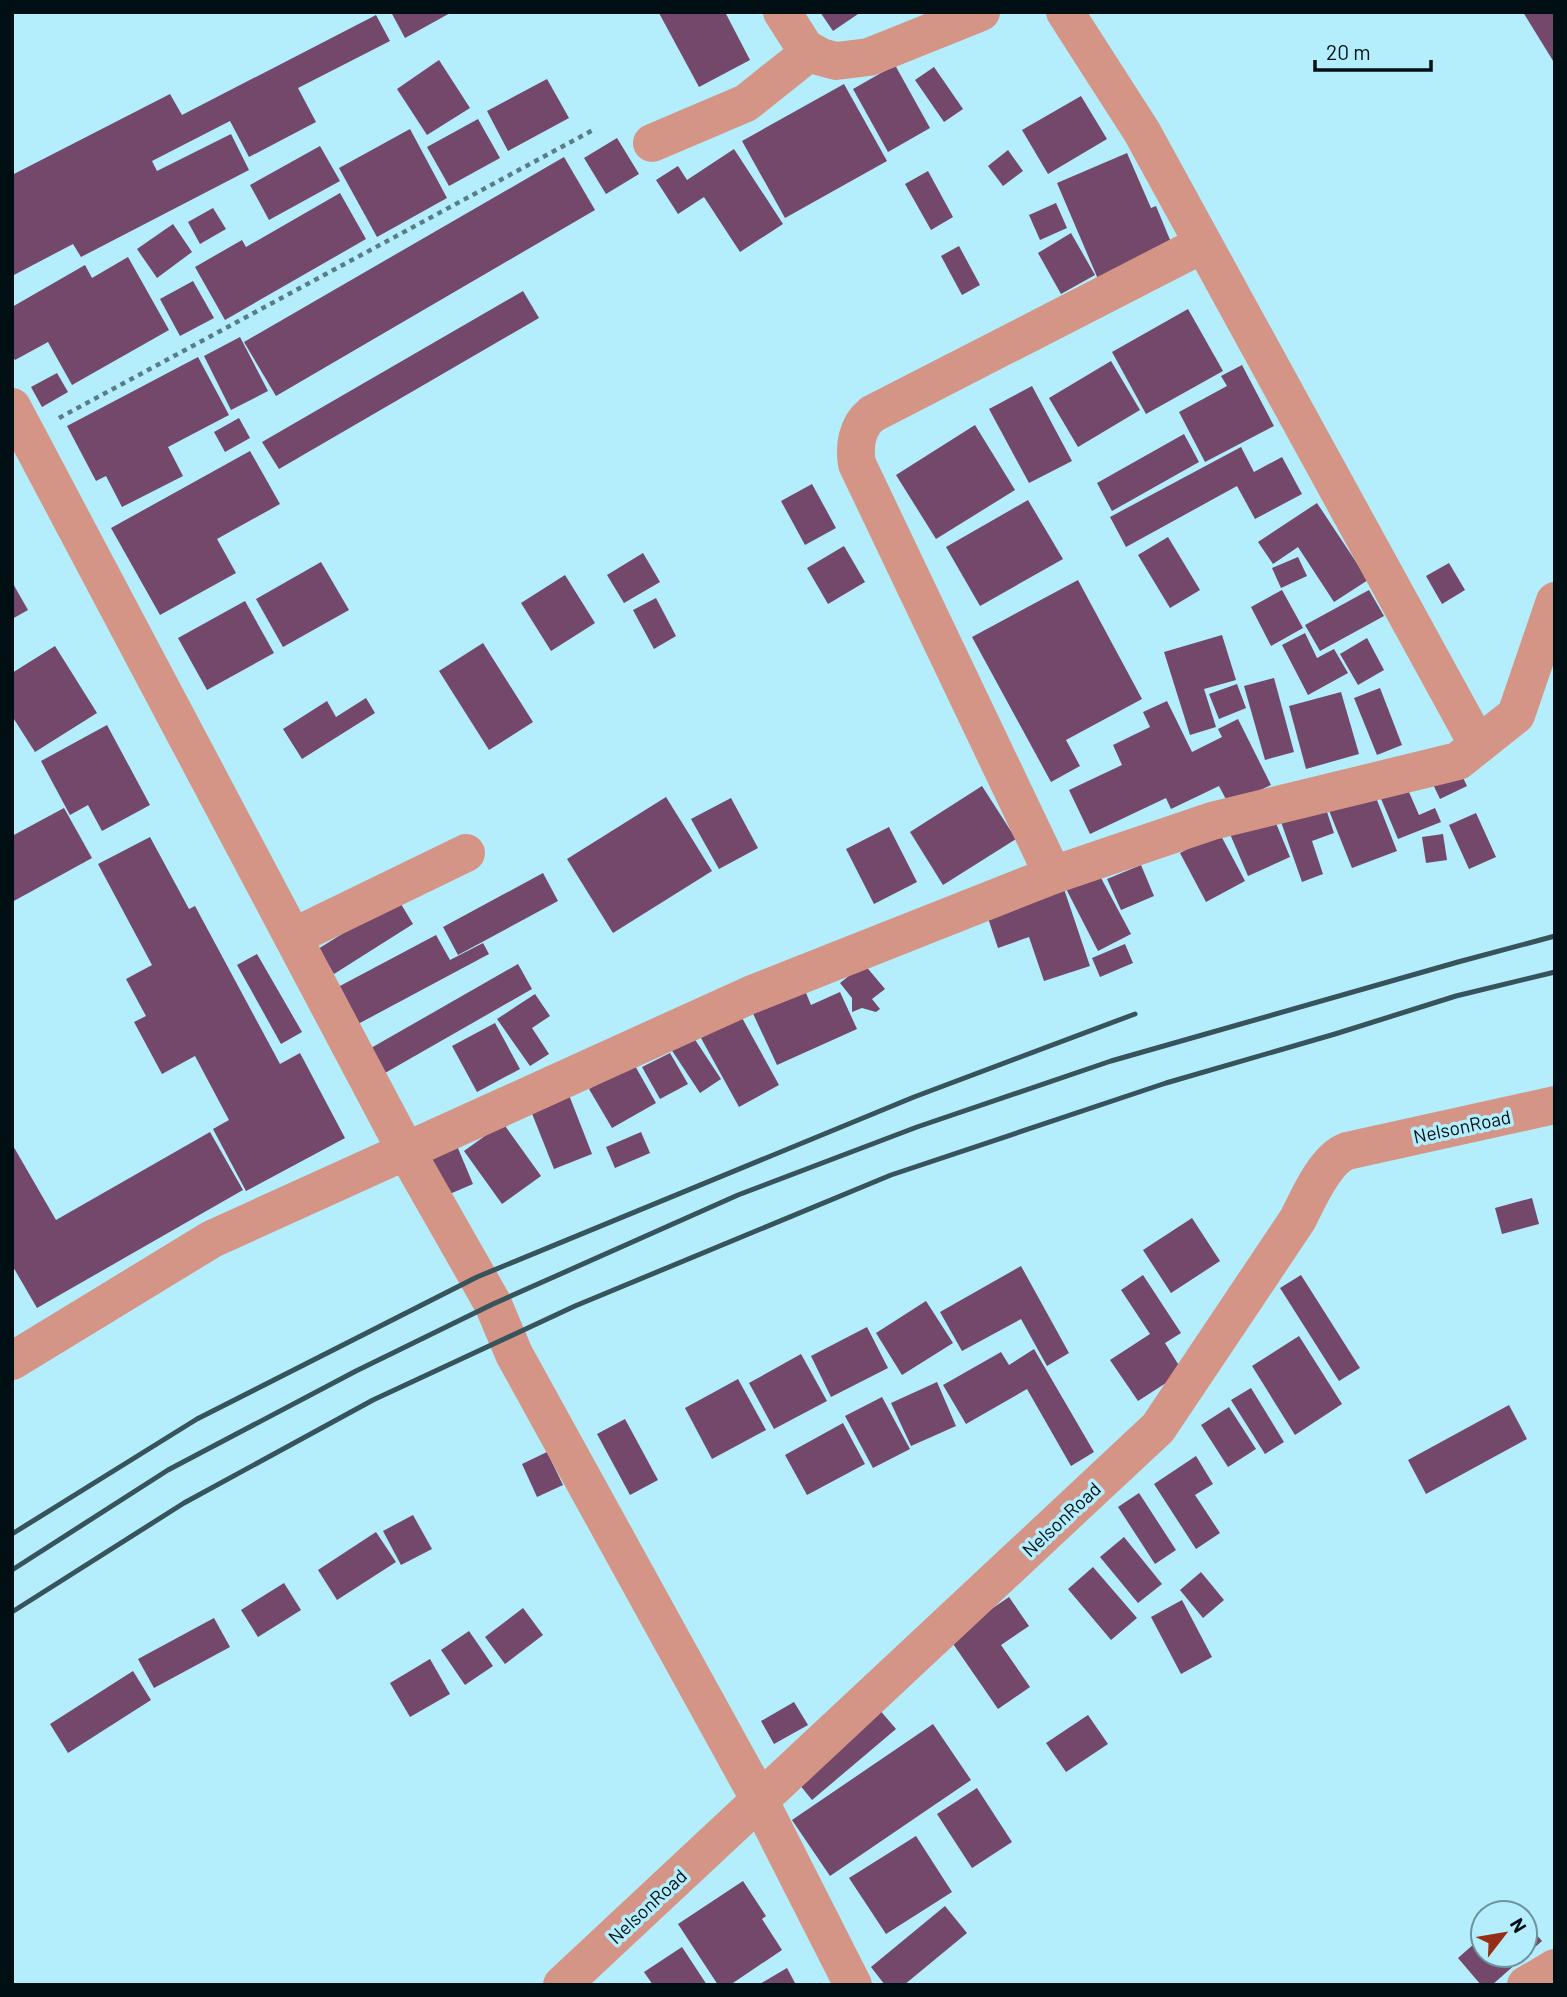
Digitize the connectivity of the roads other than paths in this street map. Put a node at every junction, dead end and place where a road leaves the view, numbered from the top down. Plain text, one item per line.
1 (782, 12) edge
2 (981, 12) edge
3 (1065, 12) edge
4 (810, 52) junction
5 (652, 143) dead end
6 (1203, 244) junction
7 (20, 421) edge
8 (1555, 601) edge
9 (1478, 745) junction
10 (466, 853) dead end
11 (1053, 875) junction
12 (293, 937) junction
13 (1555, 1105) edge
14 (406, 1151) junction
15 (12, 1362) edge
16 (760, 1801) junction
17 (1555, 1968) edge
18 (562, 1985) edge
19 (853, 1985) edge
20 (1526, 1985) edge

1 - 4 street
2 - 4 street
3 - 6 street
4 - 5 street
6 - 9 street
6 - 11 street
7 - 12 street
8 - 9 street
9 - 11 street
10 - 12 street
11 - 14 street
12 - 14 street
13 - 16 street, NelsonRoad
14 - 15 street
14 - 16 street
16 - 18 street, NelsonRoad
16 - 19 street
17 - 20 street

